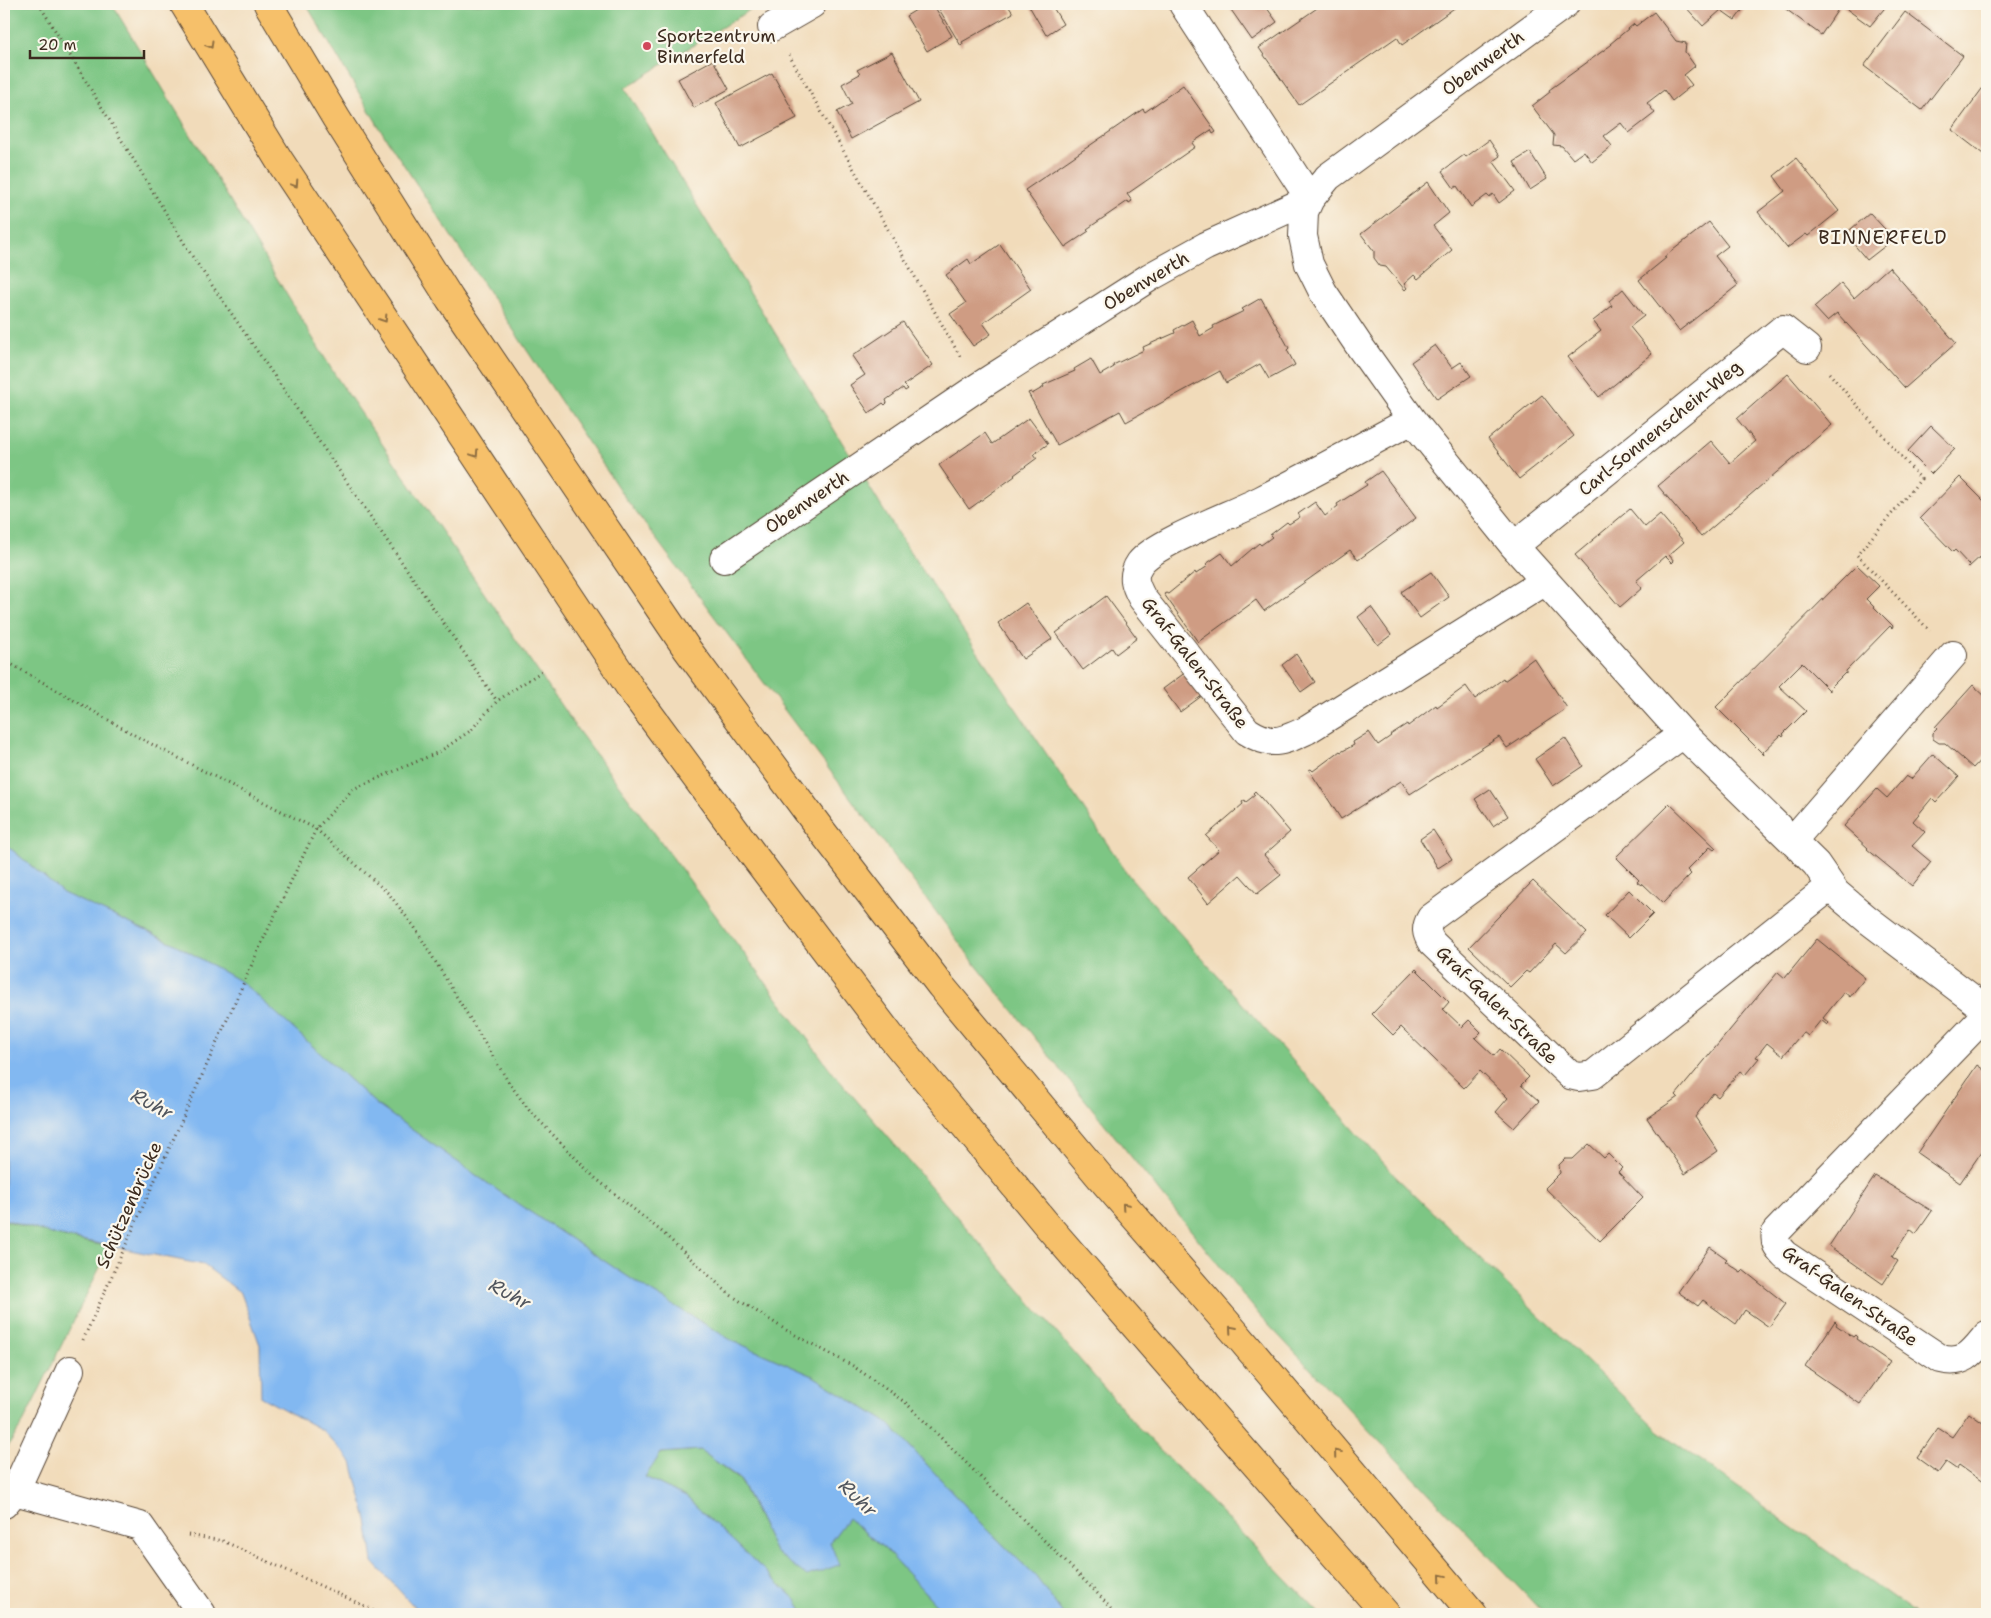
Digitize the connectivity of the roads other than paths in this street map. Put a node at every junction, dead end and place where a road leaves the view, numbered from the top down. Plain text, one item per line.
1 (184, 4) edge
2 (268, 4) edge
3 (812, 4) edge
4 (1183, 4) edge
5 (1565, 4) edge
6 (772, 27) road end
7 (1310, 199) junction
8 (1807, 348) road end
9 (1412, 420) junction
10 (1514, 546) junction
11 (724, 559) dead end
12 (1544, 582) junction
13 (1953, 655) road end
14 (1682, 734) junction
15 (1792, 840) junction
16 (1831, 886) junction
17 (1987, 1012) edge
18 (1987, 1335) edge
19 (70, 1370) road end
20 (9, 1497) edge
21 (202, 1614) edge
22 (1386, 1614) edge
23 (1474, 1614) edge

1 -> 22 highway
23 -> 2 highway
3 - 6 street
4 - 7 street
5 - 7 street, Obenwerth
7 - 9 street, Graf-Galen-Straße
7 - 11 street, Obenwerth
8 - 10 street, Carl-Sonnenschein-Weg
9 - 10 street, Graf-Galen-Straße
9 - 12 street, Graf-Galen-Straße
10 - 12 street, Graf-Galen-Straße
12 - 14 street, Graf-Galen-Straße
13 - 15 street
14 - 15 street, Graf-Galen-Straße
14 - 16 street, Graf-Galen-Straße
15 - 16 street, Graf-Galen-Straße
16 - 17 street, Graf-Galen-Straße
17 - 18 street, Graf-Galen-Straße
19 - 20 street
20 - 21 street

